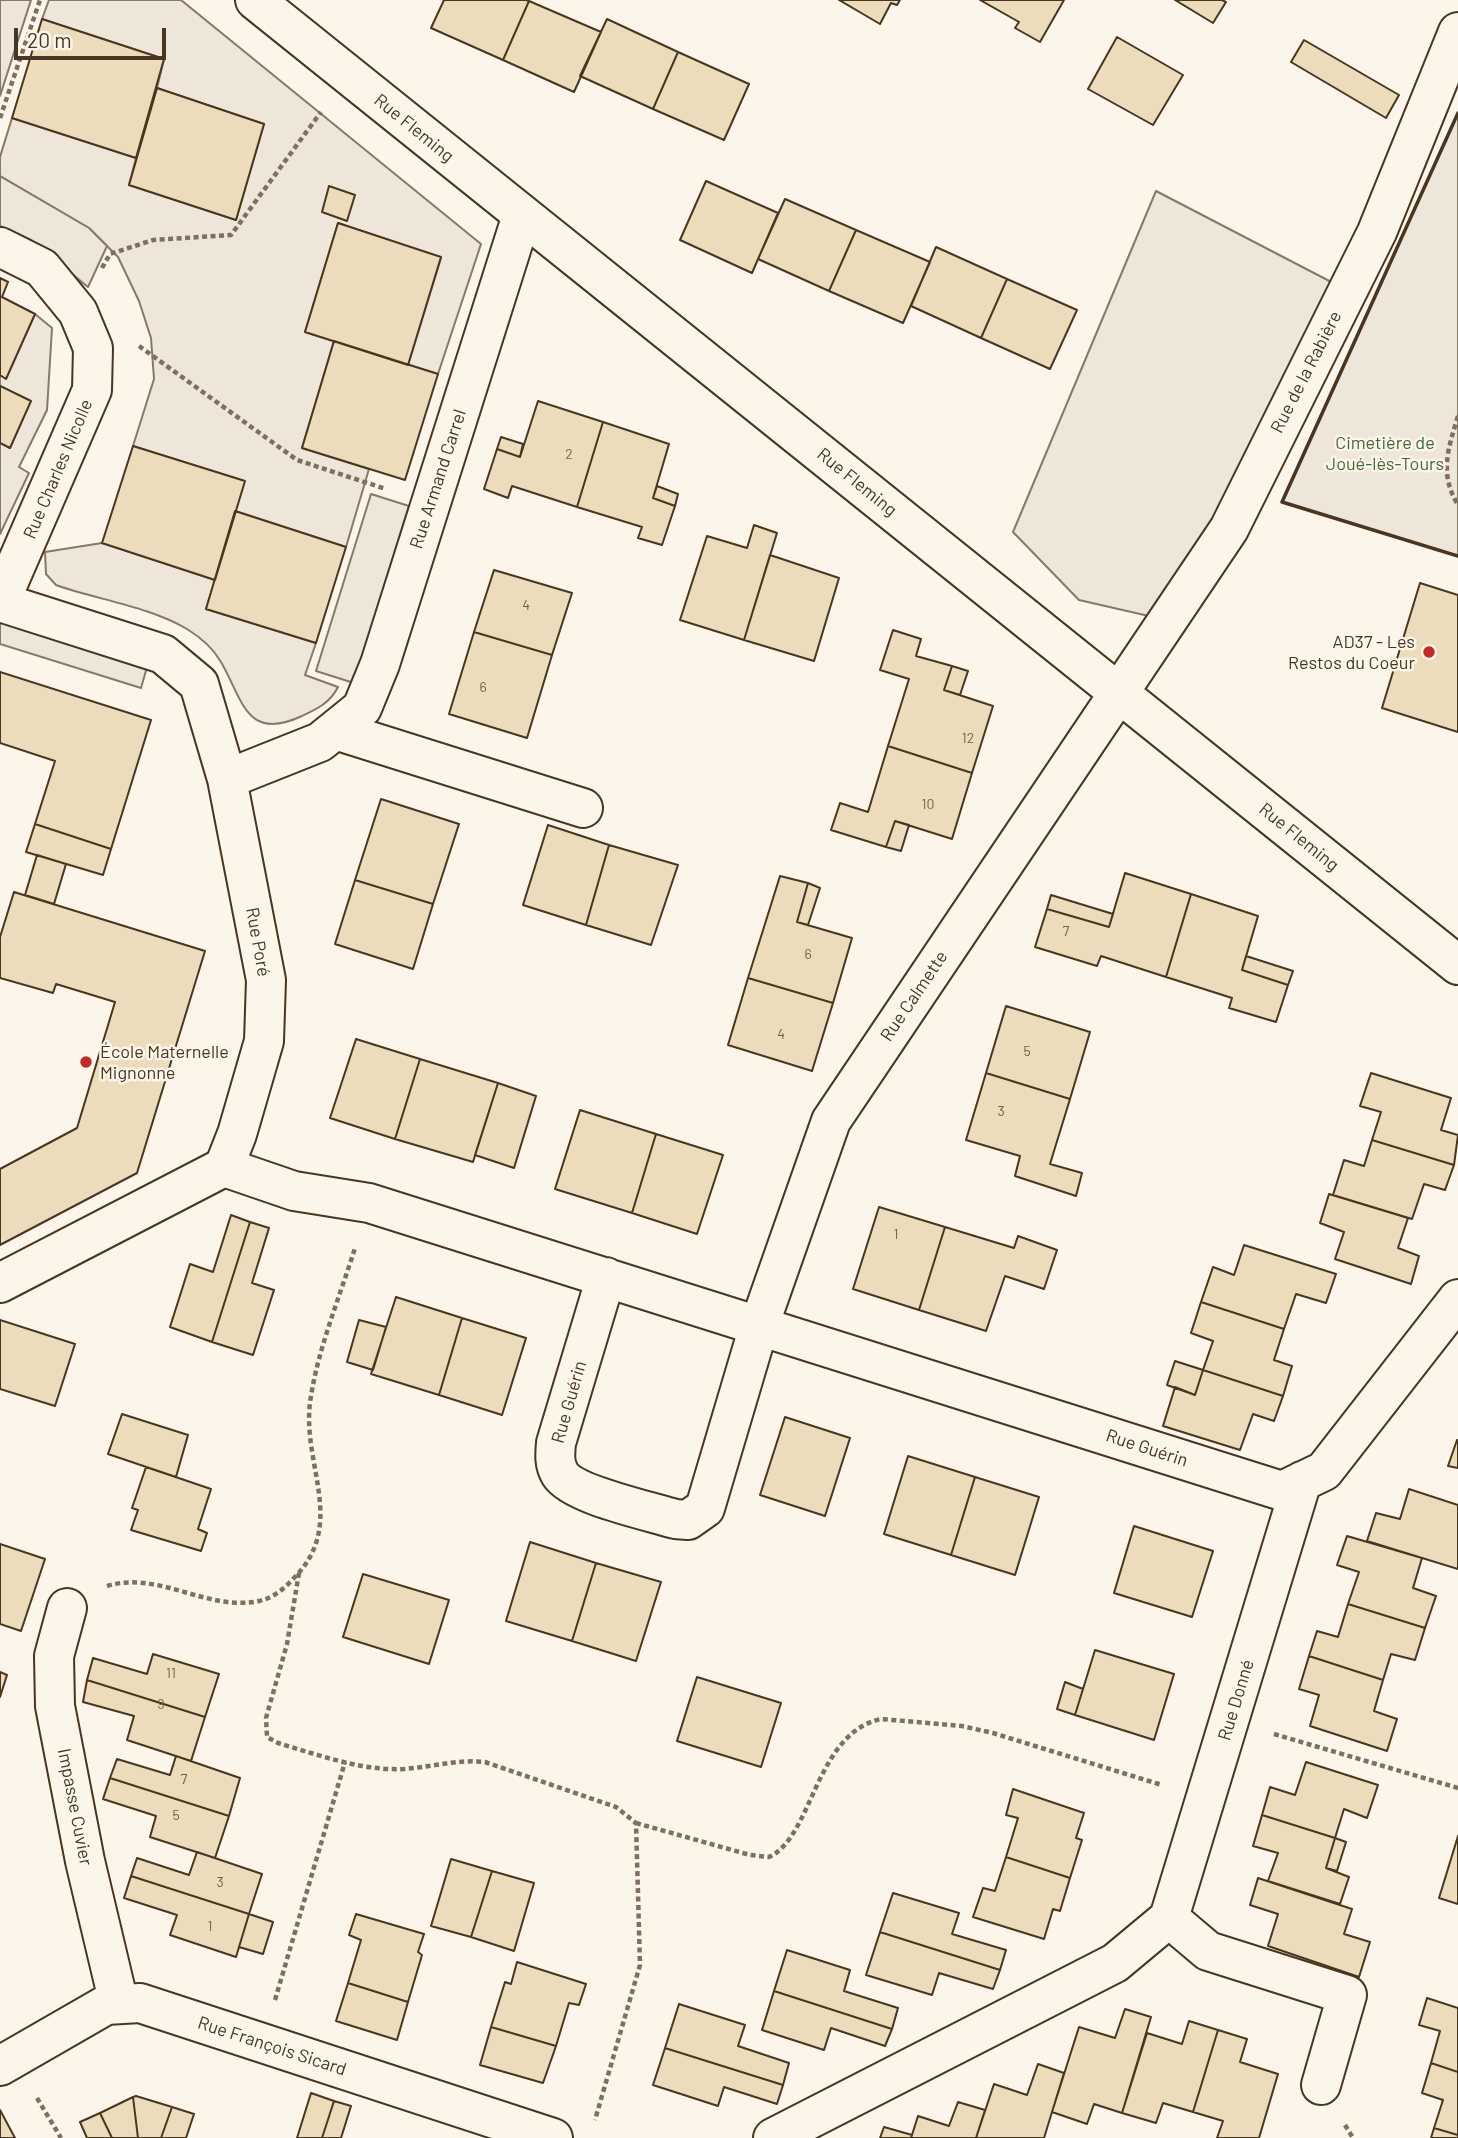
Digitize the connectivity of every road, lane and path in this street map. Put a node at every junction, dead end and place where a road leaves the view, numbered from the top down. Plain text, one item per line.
1 (40, 0) edge
2 (255, 0) edge
3 (1458, 32) edge
4 (349, 75) junction
5 (0, 118) edge
6 (522, 215) junction
7 (0, 247) edge
8 (78, 312) junction
9 (93, 348) junction
10 (1458, 416) edge
11 (430, 504) junction
12 (1458, 505) edge
13 (0, 602) edge
14 (1117, 691) junction
15 (335, 730) junction
16 (227, 779) junction
17 (583, 808) dead end
18 (1458, 965) edge
19 (224, 1167) junction
20 (369, 1203) junction
21 (606, 1277) junction
22 (0, 1283) edge
23 (1458, 1298) edge
24 (759, 1326) junction
25 (1302, 1481) junction
26 (299, 1573) junction
27 (67, 1608) joint
28 (1229, 1721) junction
29 (345, 1762) junction
30 (1458, 1788) edge
31 (1206, 1798) junction
32 (636, 1823) junction
33 (1169, 1918) junction
34 (119, 2004) junction
35 (263, 2043) junction
36 (0, 2066) edge
37 (1321, 2085) dead end
38 (594, 2125) dead end
39 (553, 2138) edge
40 (773, 2138) edge

1 - 5 path
2 - 4 street, Rue Fleming
3 - 14 street, Rue de la Rabière
4 - 6 street, Rue Fleming
4 - 8 path
6 - 11 street, Rue Armand Carrel
6 - 14 street, Rue Fleming
7 - 8 street, Rue Charles Nicolle
8 - 9 street, Rue Charles Nicolle
9 - 11 path
9 - 13 street, Rue Charles Nicolle
10 - 12 path
11 - 15 street, Rue Armand Carrel
13 - 16 street, Rue Poré
14 - 18 street, Rue Fleming
14 - 24 street, Rue Calmette
15 - 16 street, Rue Armand Carrel
15 - 17 street
16 - 19 street, Rue Poré
19 - 20 street, Rue Guérin
19 - 22 street
20 - 21 street, Rue Guérin
20 - 26 path
21 - 24 street, Rue Guérin
21 - 24 street, Rue Guérin
23 - 25 street, Rue Guérin
24 - 25 street, Rue Guérin
25 - 28 street, Rue Donné
26 - 27 path
26 - 29 path
27 - 34 street, Impasse Cuvier
28 - 30 path
28 - 31 street, Rue Donné
29 - 32 path
29 - 35 path
31 - 32 path
31 - 33 street, Rue Donné
32 - 38 path
33 - 37 street
33 - 40 street
34 - 35 street, Rue François Sicard
34 - 36 street, Rue François Sicard
35 - 39 street, Rue François Sicard

